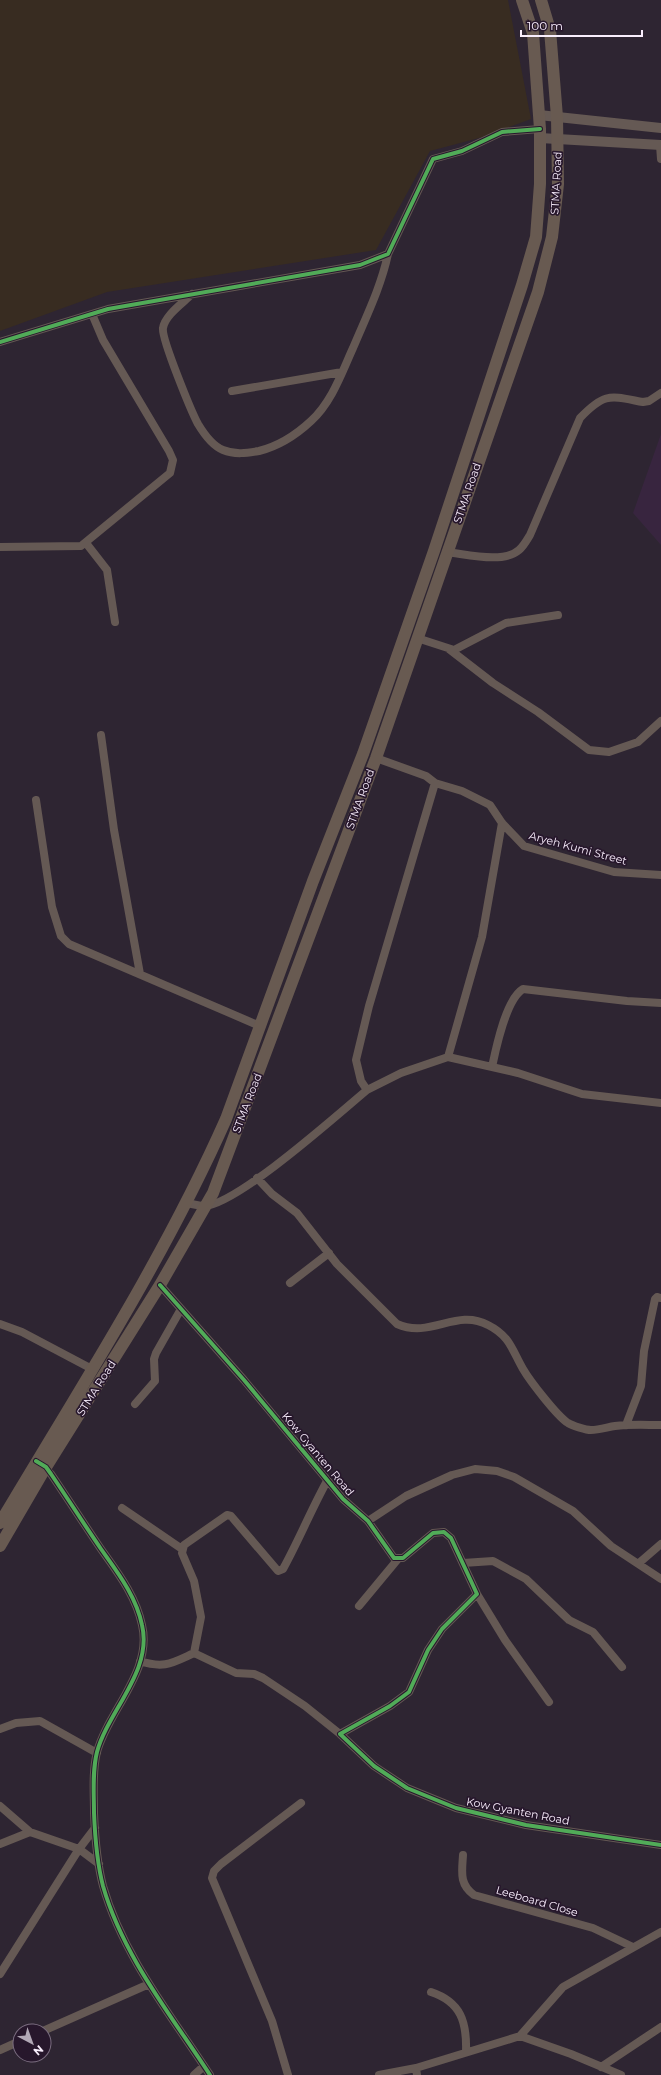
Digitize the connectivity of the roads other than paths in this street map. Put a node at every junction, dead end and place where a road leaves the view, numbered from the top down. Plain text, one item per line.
1 (522, 0) edge
2 (541, 0) edge
3 (539, 115) junction
4 (557, 117) junction
5 (660, 128) edge
6 (540, 134) junction
7 (558, 139) junction
8 (661, 145) edge
9 (661, 159) edge
10 (388, 254) junction
11 (193, 294) junction
12 (92, 314) junction
13 (0, 342) edge
14 (342, 372) junction
15 (232, 391) dead end
16 (661, 393) edge
17 (86, 543) junction
18 (0, 547) edge
19 (446, 552) junction
20 (558, 615) dead end
21 (115, 622) dead end
22 (417, 638) junction
23 (449, 649) junction
24 (661, 721) edge
25 (100, 735) dead end
26 (376, 758) junction
27 (435, 783) junction
28 (36, 800) dead end
29 (502, 823) junction
30 (661, 874) edge
31 (140, 974) junction
32 (661, 1003) edge
33 (260, 1026) junction
34 (448, 1057) junction
35 (492, 1067) junction
36 (367, 1090) junction
37 (661, 1103) edge
38 (257, 1178) junction
39 (187, 1203) junction
40 (205, 1206) junction
41 (329, 1252) junction
42 (290, 1283) dead end
43 (160, 1285) junction
44 (661, 1298) edge
45 (181, 1309) junction
46 (0, 1324) edge
47 (92, 1369) junction
48 (135, 1404) dead end
49 (626, 1425) junction
50 (661, 1425) edge
51 (41, 1464) junction
52 (327, 1481) junction
53 (122, 1508) dead end
54 (368, 1522) junction
55 (0, 1523) edge
56 (661, 1544) edge
57 (0, 1546) edge
58 (182, 1549) junction
59 (398, 1559) junction
60 (463, 1563) junction
61 (639, 1563) junction
62 (661, 1579) edge
63 (477, 1594) junction
64 (359, 1606) dead end
65 (194, 1652) junction
66 (140, 1661) junction
67 (622, 1667) dead end
68 (549, 1702) dead end
69 (0, 1729) edge
70 (340, 1734) junction
71 (97, 1753) junction
72 (301, 1803) dead end
73 (0, 1806) edge
74 (95, 1828) junction
75 (30, 1832) junction
76 (0, 1844) edge
77 (661, 1845) edge
78 (79, 1849) junction
79 (463, 1856) dead end
80 (99, 1864) junction
81 (661, 1932) edge
82 (632, 1947) junction
83 (0, 1974) edge
84 (149, 1984) junction
85 (431, 1992) dead end
86 (52, 2027) edge
87 (661, 2027) edge
88 (520, 2036) junction
89 (12, 2045) edge
90 (0, 2050) edge
91 (466, 2052) junction
92 (204, 2066) junction
93 (601, 2067) junction
94 (417, 2071) edge
95 (194, 2075) edge
96 (210, 2075) edge
97 (288, 2075) edge
98 (379, 2075) edge
99 (621, 2075) edge

1 - 3 main road, STMA Road
2 - 4 main road, STMA Road
3 - 4 street
3 - 6 main road, STMA Road
4 - 5 street
4 - 7 main road, STMA Road
5 - 8 street
6 - 7 street
6 - 10 street
6 - 33 main road, STMA Road
7 - 8 street
7 - 19 main road, STMA Road
8 - 9 street
10 - 11 street
10 - 14 street
11 - 12 street
11 - 14 street
12 - 13 street
12 - 17 street
14 - 15 street
16 - 19 street
17 - 18 street
17 - 21 street
19 - 22 main road, STMA Road
20 - 23 street
22 - 23 street
22 - 26 main road, STMA Road
23 - 24 street
25 - 31 street
26 - 27 street, Aryeh Kumi Street
26 - 40 main road, STMA Road
27 - 29 street, Aryeh Kumi Street
27 - 36 street
28 - 31 street
29 - 30 street, Aryeh Kumi Street
29 - 34 street
31 - 33 street
32 - 35 street
33 - 39 main road, STMA Road
34 - 35 street
34 - 36 street
35 - 37 street
36 - 38 street
38 - 40 street
38 - 41 street
39 - 40 street
39 - 47 main road, STMA Road
40 - 43 main road, STMA Road
41 - 42 street
41 - 49 street
43 - 45 street, Kow Gyanten Road
43 - 51 main road, STMA Road
44 - 49 street
45 - 48 street
45 - 52 street, Kow Gyanten Road
46 - 47 street
47 - 51 main road, STMA Road
49 - 50 street
51 - 55 main road, STMA Road
51 - 57 main road, STMA Road
51 - 66 street
52 - 54 street, Kow Gyanten Road
52 - 58 street
53 - 58 street
54 - 59 street, Kow Gyanten Road
54 - 61 street
56 - 61 street
58 - 65 street
59 - 60 street
59 - 64 street
60 - 63 street
60 - 67 street
61 - 62 street
63 - 68 street
63 - 70 street
65 - 66 street
65 - 70 street, Kow Gyanten Road
66 - 71 street
69 - 71 street
70 - 77 street, Kow Gyanten Road
71 - 74 street
72 - 97 street
73 - 75 street
74 - 78 street
74 - 80 street
75 - 76 street
75 - 78 street
78 - 80 street
78 - 83 street
79 - 82 street, Leeboard Close
80 - 84 street
81 - 82 street
82 - 88 street
84 - 86 street
84 - 92 street
85 - 91 street
87 - 93 street
88 - 91 street
88 - 93 street
89 - 90 street
91 - 94 street
92 - 95 street
92 - 96 street
93 - 99 street
94 - 98 street

